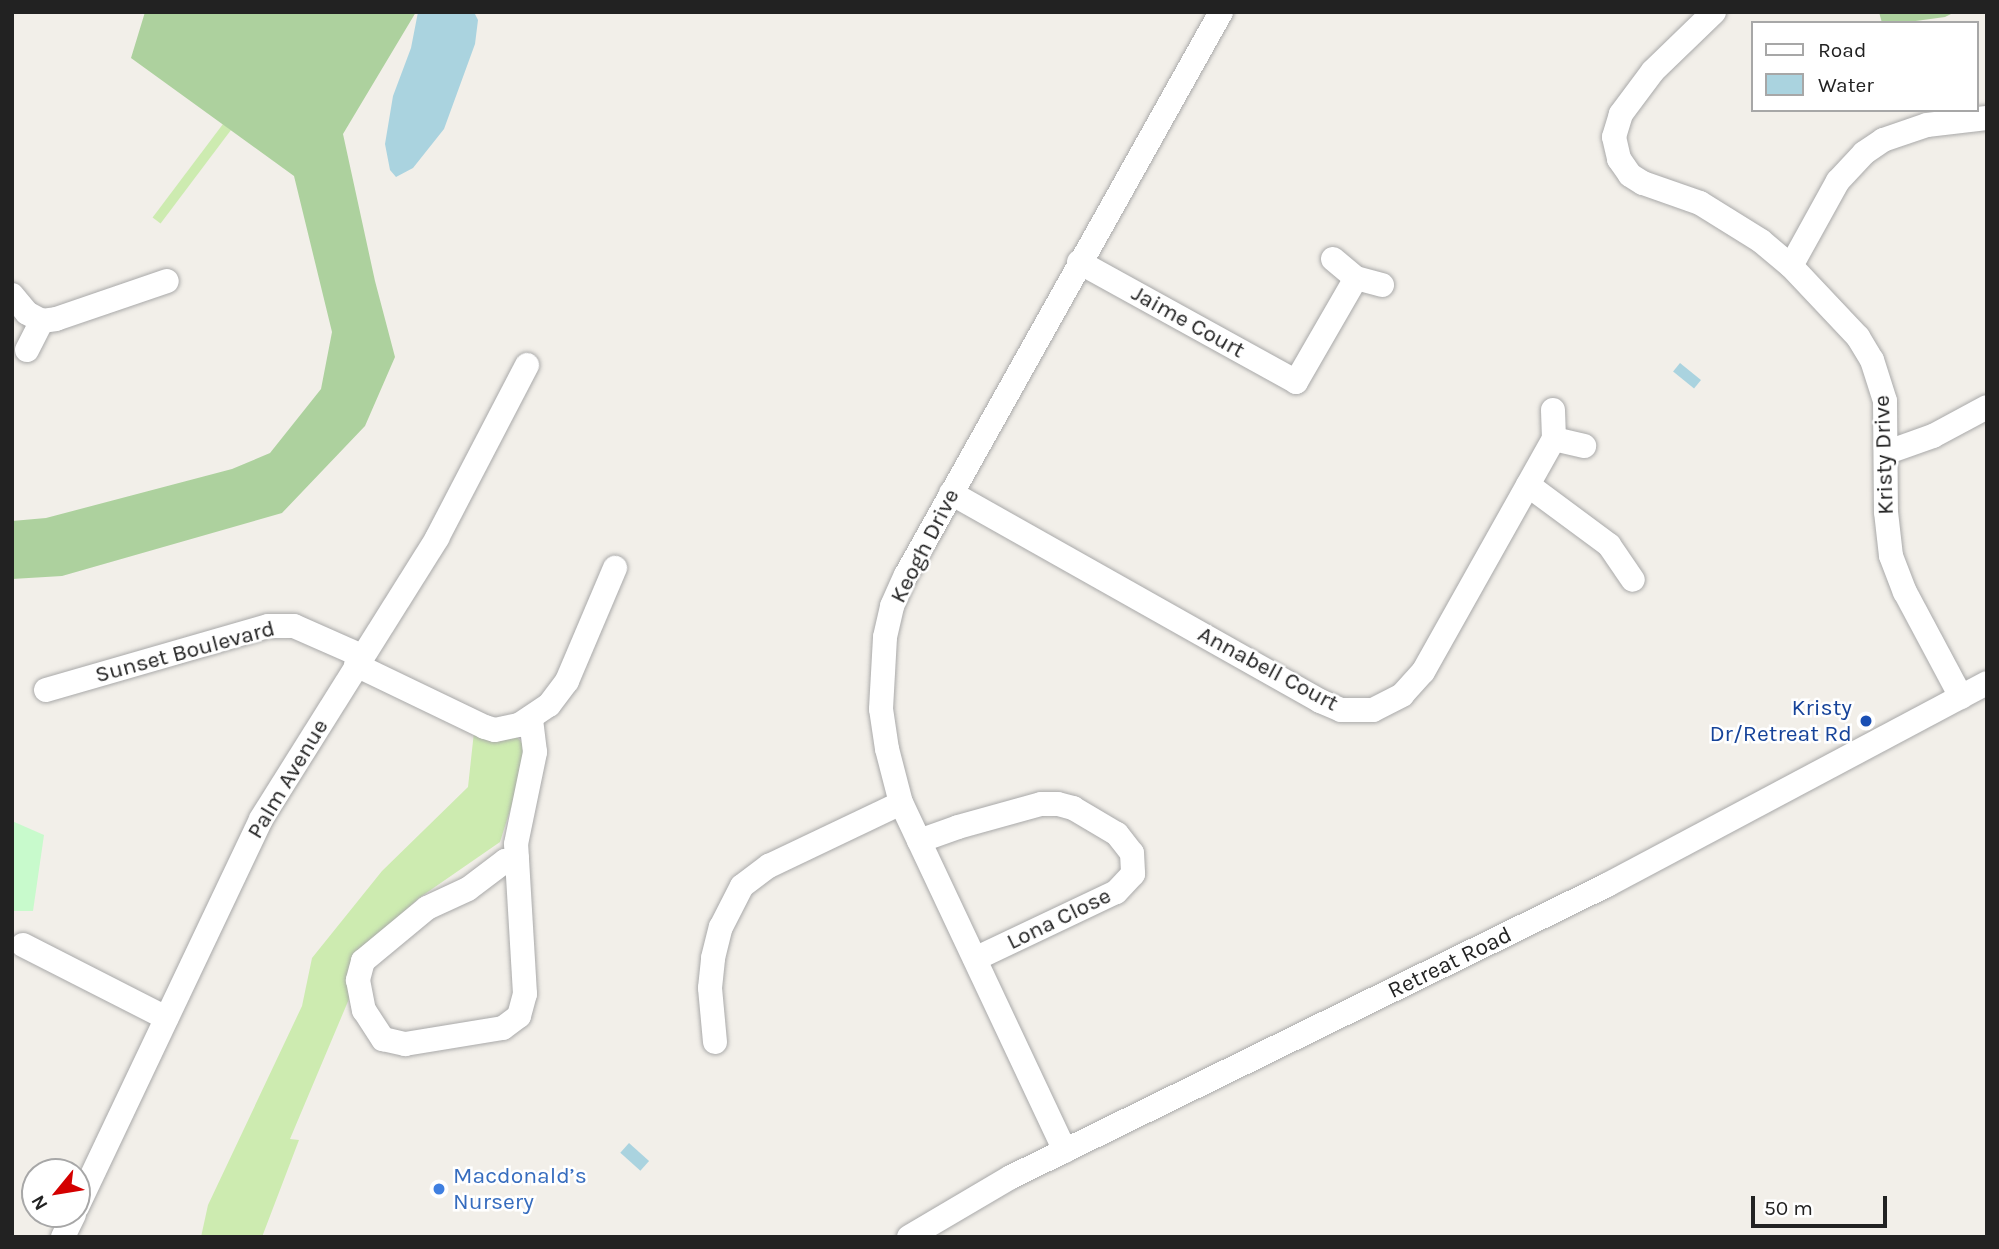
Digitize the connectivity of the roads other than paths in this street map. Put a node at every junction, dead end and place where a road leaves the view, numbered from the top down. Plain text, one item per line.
1 (1221, 12) edge
2 (1714, 12) edge
3 (1987, 118) edge
4 (1333, 258) dead end
5 (1079, 261) junction
6 (1791, 266) junction
7 (1356, 278) junction
8 (167, 281) dead end
9 (1382, 285) dead end
10 (12, 295) edge
11 (42, 321) junction
12 (27, 350) dead end
13 (527, 365) dead end
14 (1987, 407) edge
15 (1553, 410) dead end
16 (1554, 439) junction
17 (1584, 446) dead end
18 (1888, 452) junction
19 (1528, 485) junction
20 (951, 494) junction
21 (615, 568) dead end
22 (1636, 585) dead end
23 (359, 660) junction
24 (1987, 683) edge
25 (47, 690) dead end
26 (1961, 697) junction
27 (531, 719) junction
28 (901, 803) junction
29 (919, 841) junction
30 (516, 858) junction
31 (23, 945) dead end
32 (975, 959) junction
33 (166, 1018) junction
34 (716, 1042) dead end
35 (1065, 1151) junction
36 (91, 1178) edge
37 (909, 1237) edge

1 - 5 street, Keogh Drive
2 - 6 street, Kristy Drive
3 - 6 street
4 - 7 street
5 - 7 street, Jaime Court
5 - 20 street, Keogh Drive
6 - 18 street, Kristy Drive
7 - 9 street
8 - 11 street
10 - 11 street
11 - 12 street
13 - 23 street, Palm Avenue
14 - 18 street
15 - 16 street
16 - 17 street
16 - 19 street, Annabell Court
18 - 26 street, Kristy Drive
19 - 20 street, Annabell Court
19 - 22 street
20 - 28 street, Keogh Drive
21 - 27 street
23 - 25 street, Sunset Boulevard
23 - 27 street, Sunset Boulevard
23 - 33 street, Palm Avenue
24 - 26 street, Retreat Road
26 - 35 street, Retreat Road
27 - 30 street
28 - 29 street, Keogh Drive
28 - 34 street
29 - 32 street, Keogh Drive
29 - 32 street, Lona Close
30 - 30 street
31 - 33 street
32 - 35 street, Keogh Drive
33 - 36 street, Palm Avenue
35 - 37 street, Retreat Road

